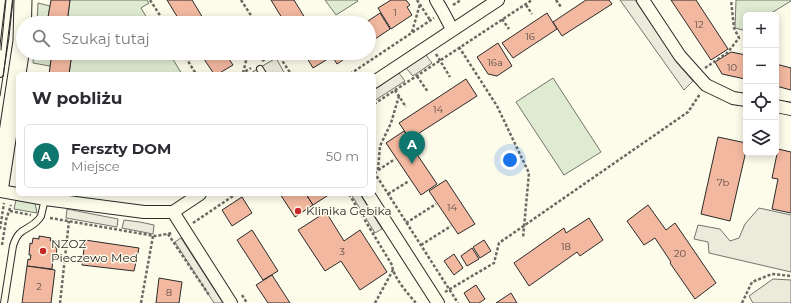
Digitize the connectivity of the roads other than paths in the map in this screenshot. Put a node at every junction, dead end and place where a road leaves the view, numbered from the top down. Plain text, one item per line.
1 (9, 0) edge
2 (23, 0) edge
3 (436, 0) edge
4 (498, 0) edge
5 (642, 0) edge
6 (23, 16) edge
7 (452, 30) junction
8 (19, 60) edge
9 (18, 72) edge
10 (0, 74) edge
11 (376, 81) edge
12 (16, 86) edge
13 (743, 100) edge
14 (779, 107) edge
15 (791, 109) edge
16 (2, 192) edge
17 (16, 194) edge
18 (27, 196) edge
19 (197, 196) edge
20 (369, 196) edge
21 (45, 199) junction
22 (172, 212) junction
23 (441, 298) edge
24 (4, 303) edge
25 (231, 303) edge

1 - 10 lane
2 - 6 street
3 - 7 street
4 - 7 street
5 - 13 street
7 - 11 street
8 - 9 street
12 - 16 street
14 - 15 street
16 - 17 street
18 - 21 street
19 - 22 street
20 - 23 street
21 - 22 street
21 - 24 lane
22 - 25 street

